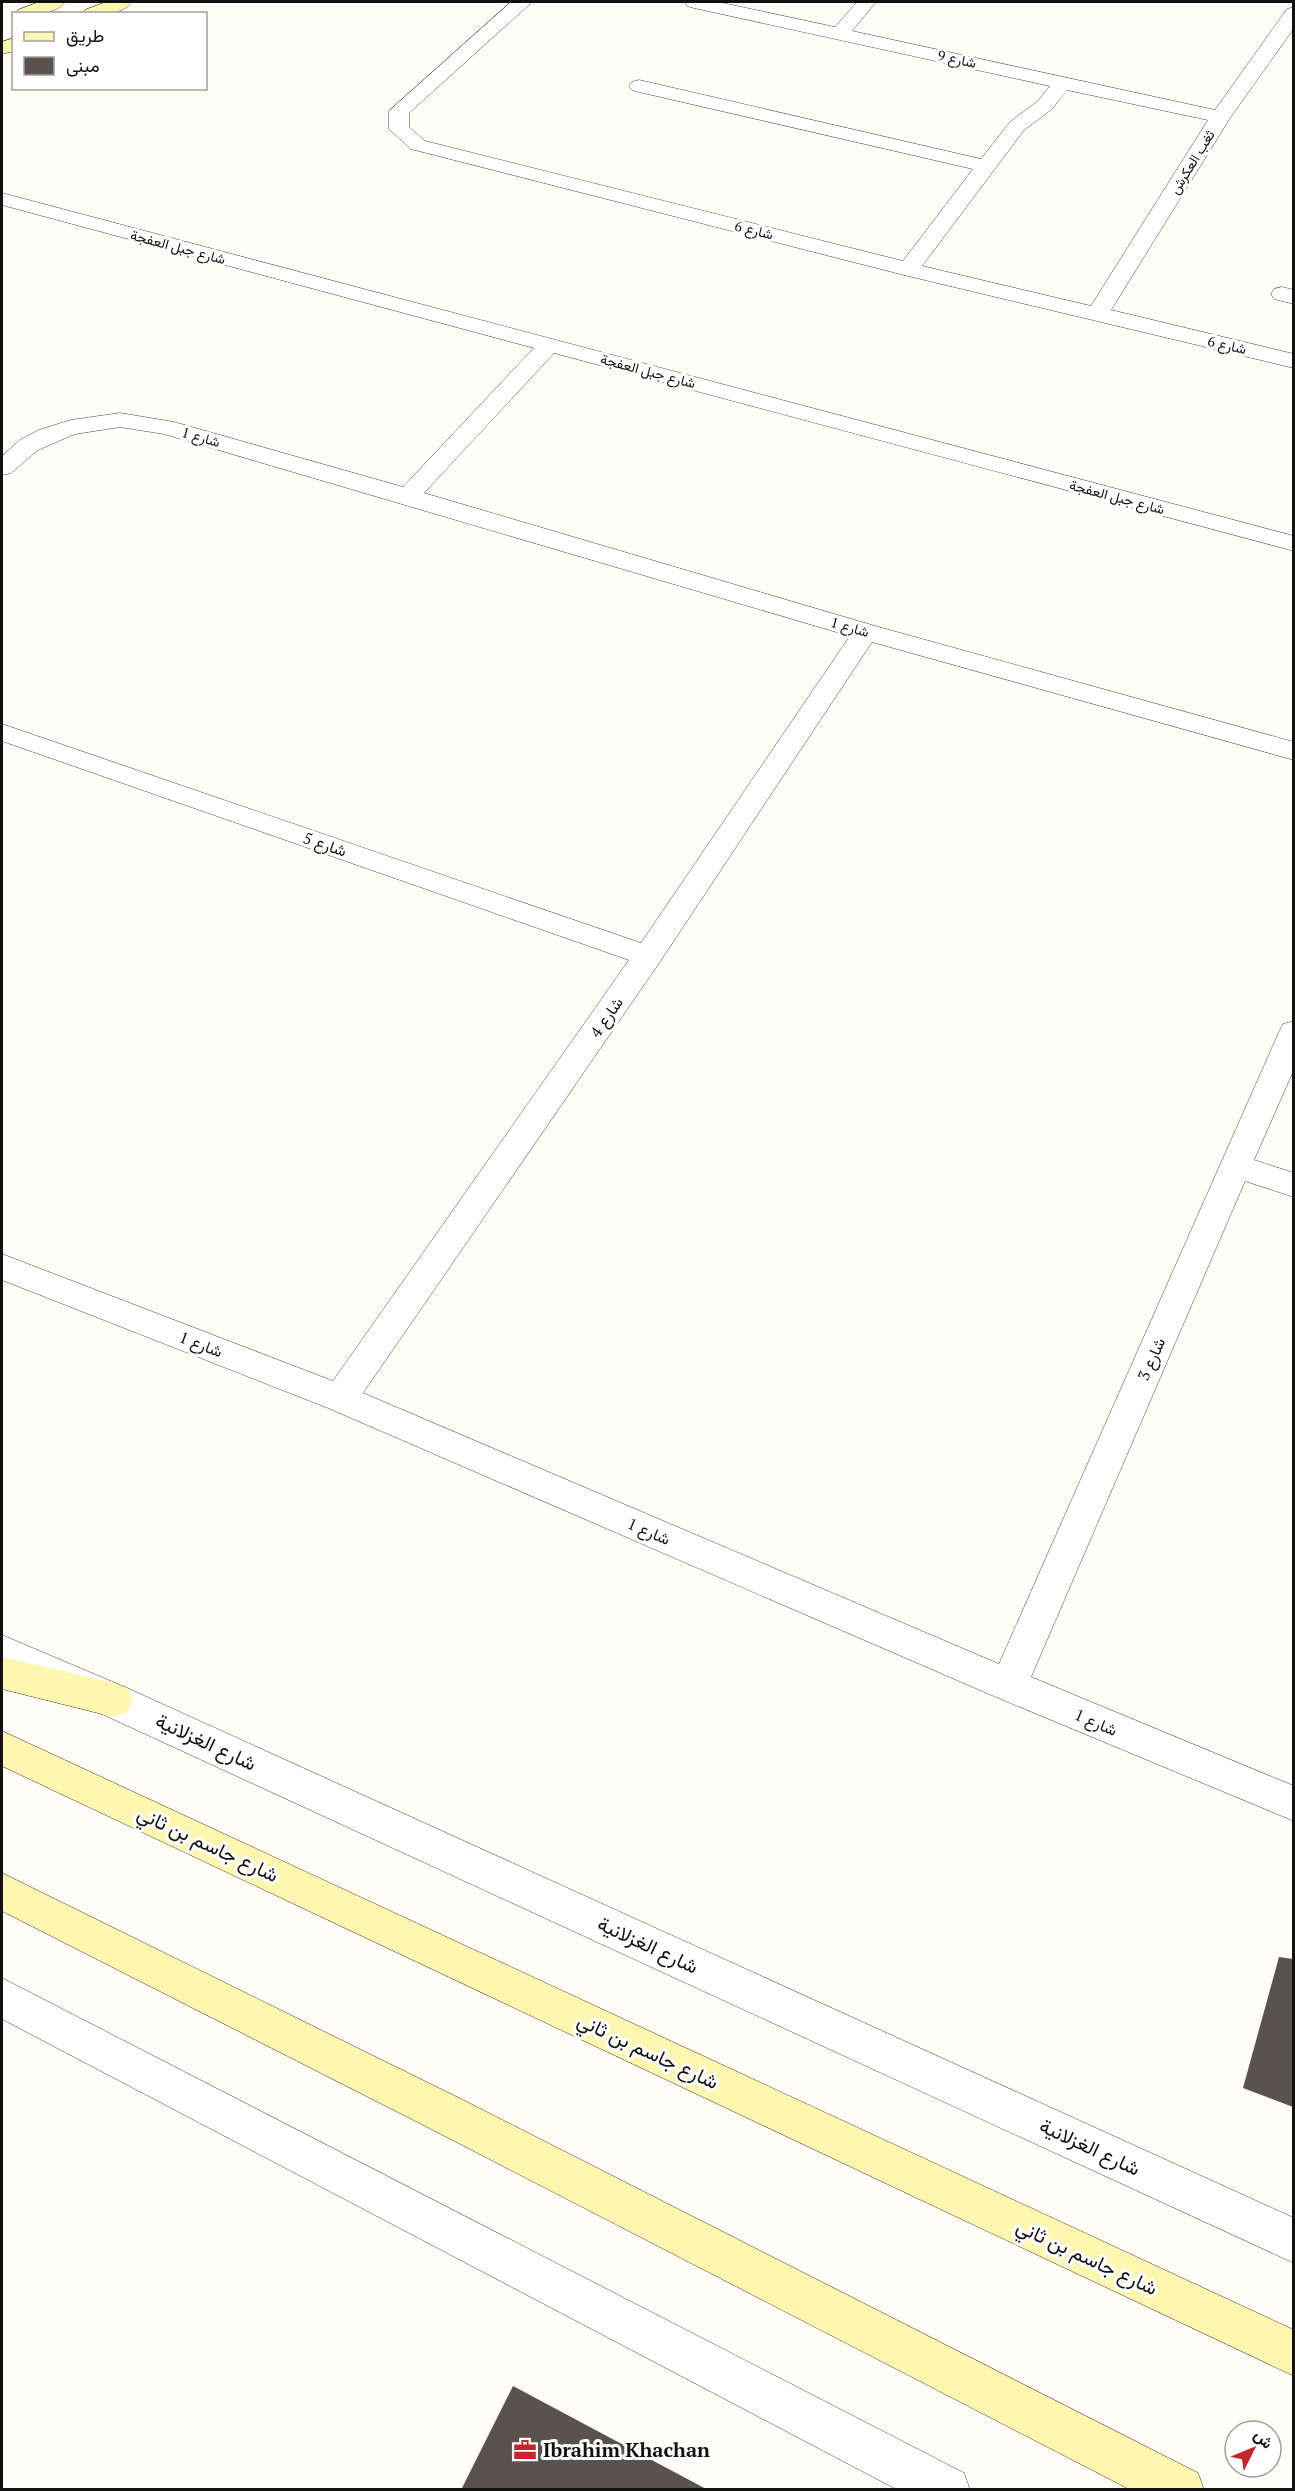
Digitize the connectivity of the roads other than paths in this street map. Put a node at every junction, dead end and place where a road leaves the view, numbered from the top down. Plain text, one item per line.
1 (55, 2) edge
2 (122, 2) edge
3 (522, 2) edge
4 (694, 2) edge
5 (867, 2) edge
6 (28, 12) edge
7 (97, 12) edge
8 (1293, 14) edge
9 (839, 34) junction
10 (1063, 82) junction
11 (639, 86) dead end
12 (1028, 89) junction
13 (1220, 117) junction
14 (1017, 126) junction
15 (986, 166) junction
16 (2, 199) edge
17 (908, 269) junction
18 (1097, 314) junction
19 (550, 344) junction
20 (1293, 361) edge
21 (2, 468) edge
22 (408, 496) junction
23 (1293, 544) edge
24 (866, 633) junction
25 (2, 732) edge
26 (1293, 751) edge
27 (648, 956) junction
28 (1293, 1032) edge
29 (1235, 1166) junction
30 (1293, 1185) edge
31 (2, 1267) edge
32 (340, 1398) junction
33 (2, 1651) edge
34 (2, 1673) edge
35 (1009, 1685) junction
36 (114, 1700) junction
37 (2, 1748) edge
38 (1293, 1804) edge
39 (2, 1891) edge
40 (2, 1998) edge
41 (1293, 2241) edge
42 (1293, 2354) edge
43 (947, 2490) edge
44 (1181, 2490) edge

1 - 6 main road
2 - 7 main road
3 - 17 street, شارع 6
4 - 9 street, شارع 9
5 - 9 street
8 - 13 street, ثغب العكرش
9 - 12 street, شارع 9
10 - 12 street, شارع 9
10 - 13 street, شارع 9
10 - 14 street
11 - 15 street
12 - 14 street
13 - 18 street, ثغب العكرش
14 - 15 street
15 - 17 street
16 - 19 street, شارع جبل العفجة
17 - 18 street, شارع 6
18 - 20 street, شارع 6
19 - 22 street
19 - 23 street, شارع جبل العفجة
21 - 22 street, شارع 1
22 - 24 street, شارع 1
24 - 26 street, شارع 1
24 - 27 street, شارع 4
25 - 27 street, شارع 5
27 - 32 street, شارع 4
28 - 29 street, شارع 3
29 - 30 street
29 - 35 street, شارع 3
31 - 32 street, شارع 1
32 - 35 street, شارع 1
33 - 36 street, شارع الغزلانية
34 - 36 main road
35 - 38 street, شارع 1
36 - 41 street, شارع الغزلانية
37 - 42 main road, شارع جاسم بن ثاني
39 - 44 main road
40 - 43 street

